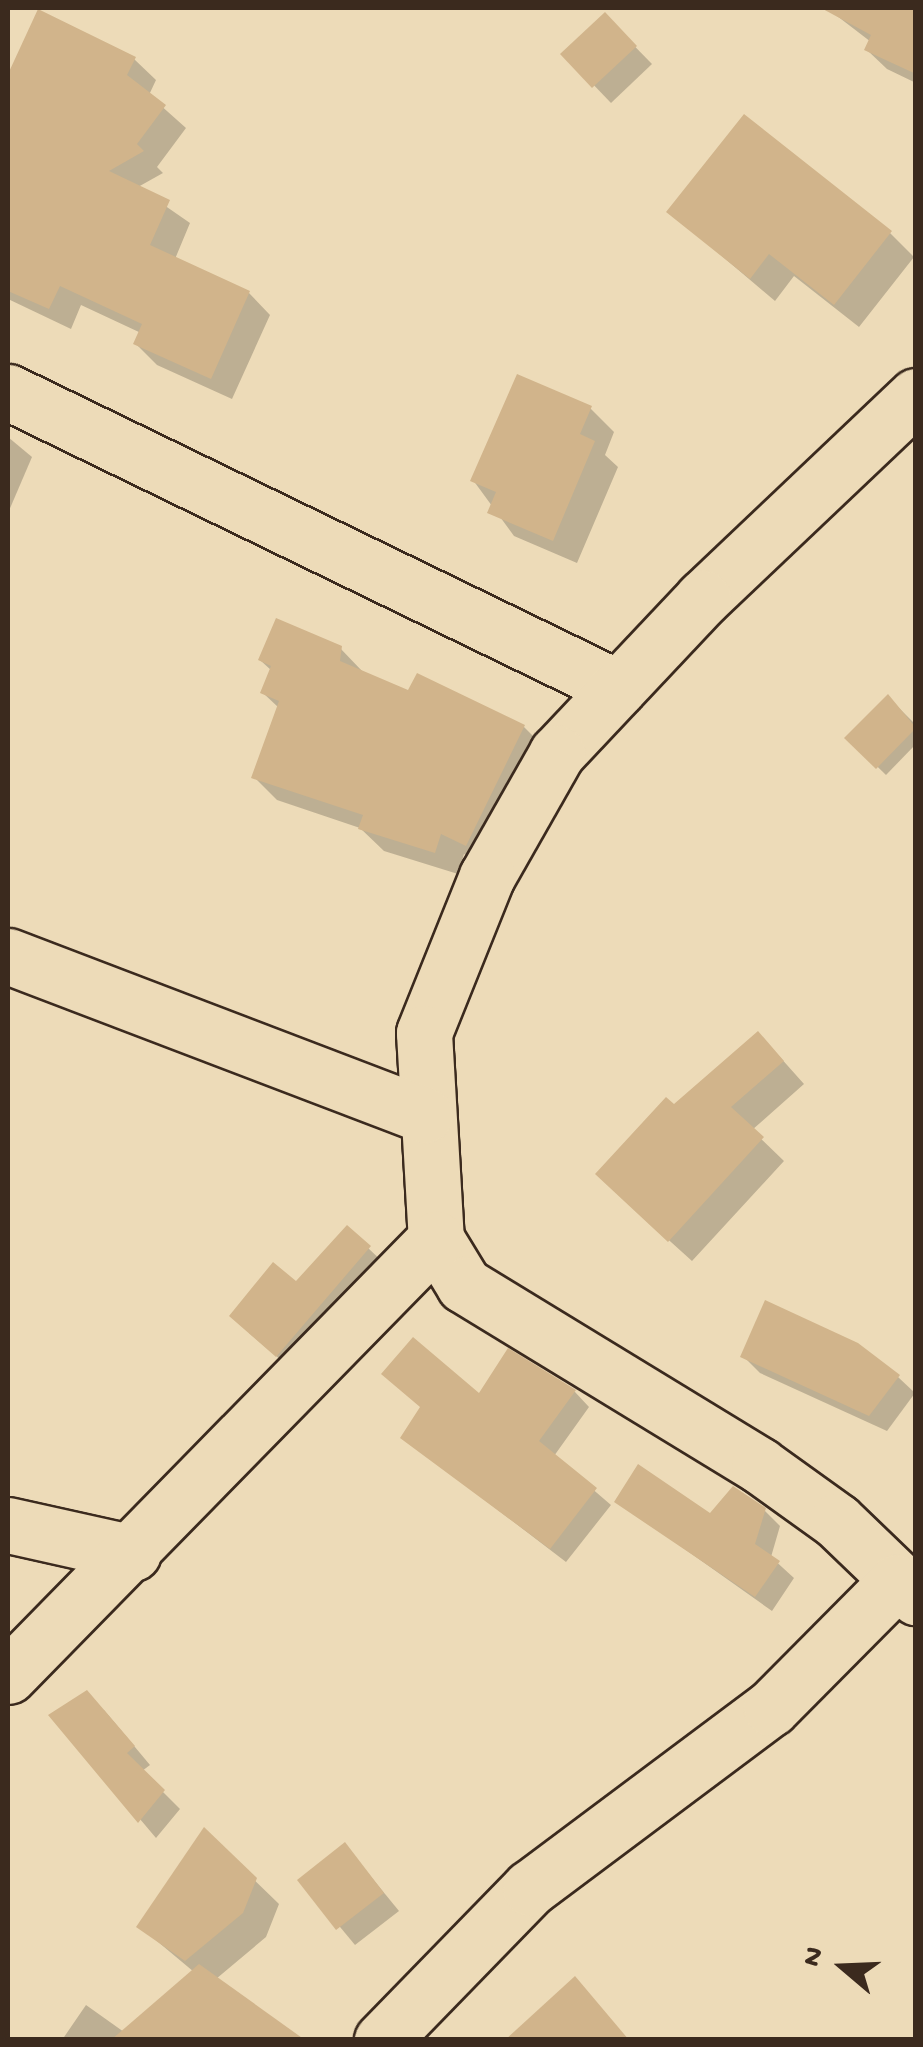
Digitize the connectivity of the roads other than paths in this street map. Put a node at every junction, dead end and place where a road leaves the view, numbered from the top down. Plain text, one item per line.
1 (8, 392) edge
2 (916, 396) edge
3 (618, 688) junction
4 (8, 956) edge
5 (425, 1115) junction
6 (436, 1240) junction
7 (8, 1524) edge
8 (133, 1553) junction
9 (906, 1589) edge
10 (8, 1676) edge
11 (382, 2040) edge

1 - 3 street
2 - 3 street
3 - 5 street
4 - 5 street
5 - 6 street
6 - 8 street
6 - 9 street
7 - 8 street
8 - 10 street
9 - 11 street

